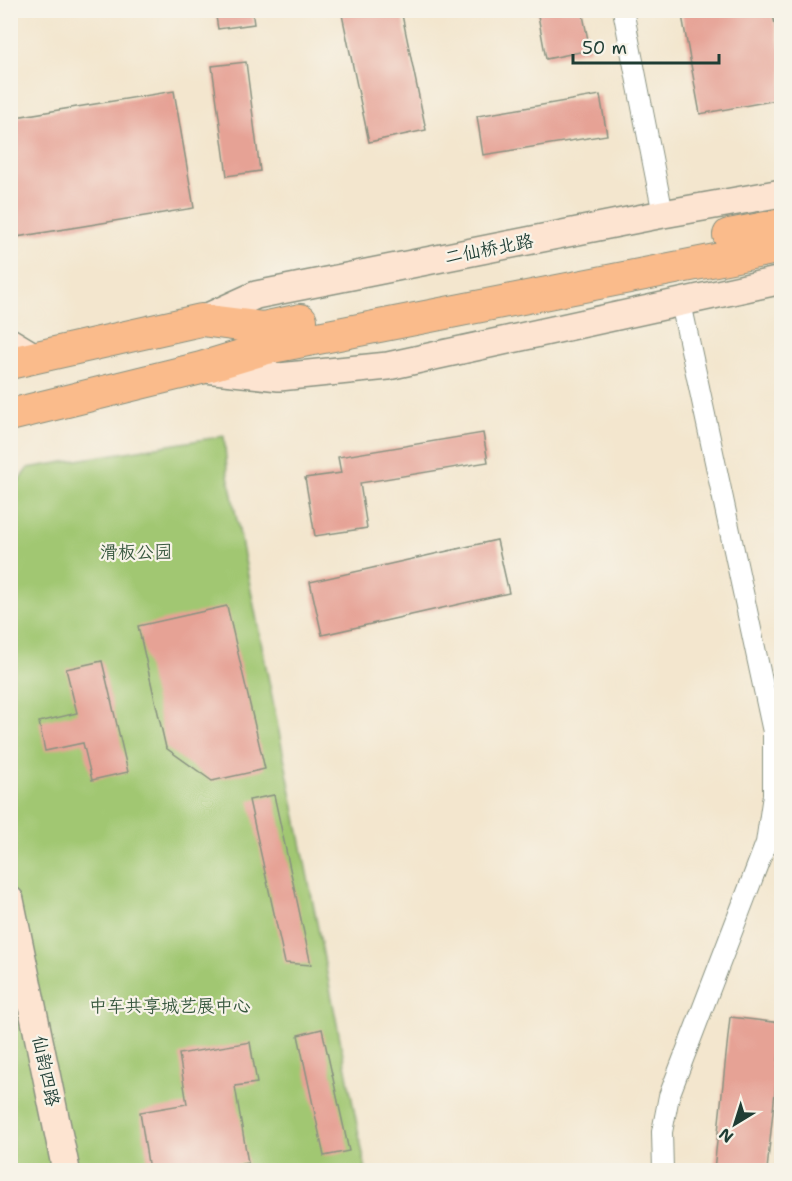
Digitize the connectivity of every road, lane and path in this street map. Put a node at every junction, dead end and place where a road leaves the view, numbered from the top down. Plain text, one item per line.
1 (623, 10) edge
2 (782, 193) edge
3 (663, 214) junction
4 (782, 225) edge
5 (782, 247) edge
6 (782, 280) edge
7 (681, 303) junction
8 (201, 320) junction
9 (19, 354) edge
10 (201, 368) junction
11 (10, 415) edge
12 (10, 900) edge
13 (66, 1170) edge
14 (663, 1170) edge

1 - 3 street
2 - 3 main road, 二仙桥北路
3 - 8 main road, 二仙桥北路
4 - 8 main road, 二仙桥北路
5 - 10 main road
6 - 7 main road
7 - 10 main road
7 - 14 street
8 - 9 main road, 二仙桥北路
10 - 11 main road
12 - 13 main road, 仙韵四路

